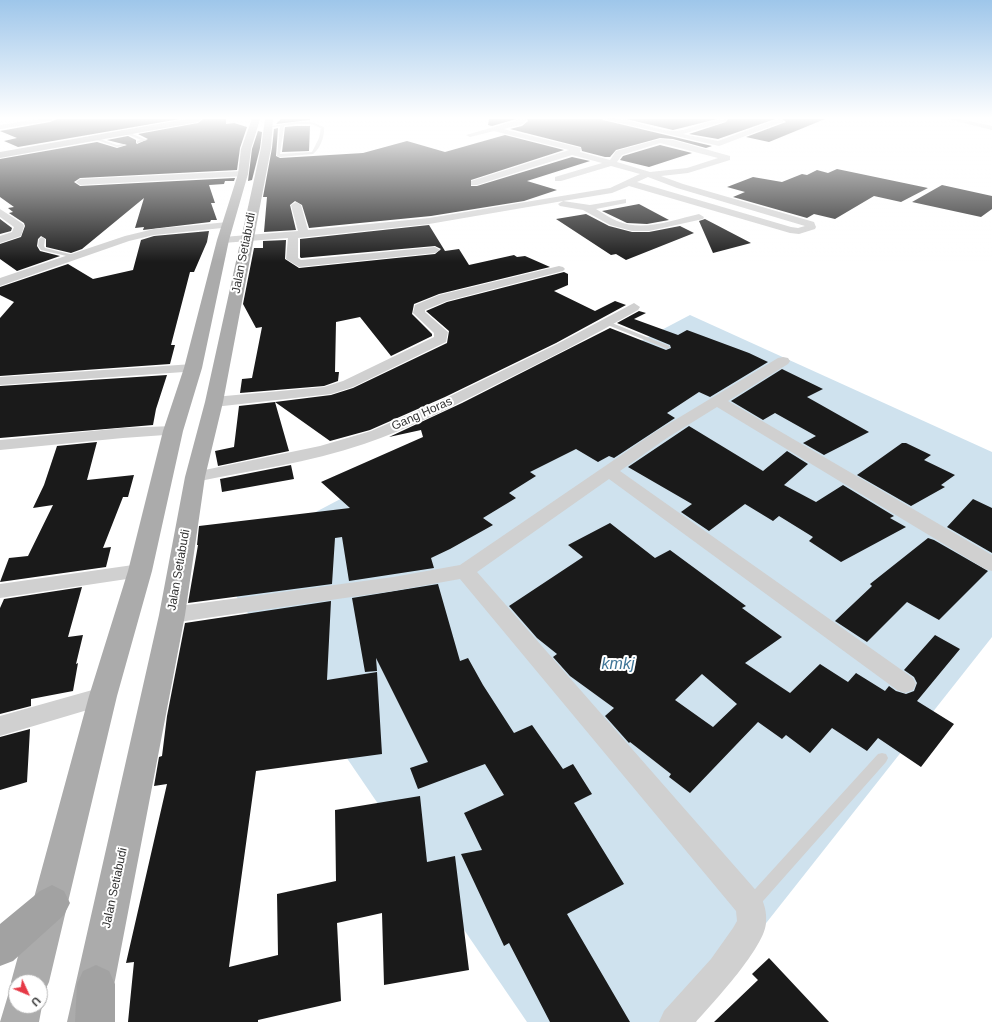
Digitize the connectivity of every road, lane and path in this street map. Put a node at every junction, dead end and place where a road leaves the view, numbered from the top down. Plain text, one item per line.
1 (248, 167) edge
2 (257, 167) edge
3 (526, 167) edge
4 (600, 167) edge
5 (624, 167) edge
6 (699, 167) edge
7 (244, 174) junction
8 (648, 174) junction
9 (558, 179) dead end
10 (80, 182) dead end
11 (474, 183) dead end
12 (630, 183) junction
13 (623, 201) dead end
14 (548, 202) junction
15 (296, 205) dead end
16 (586, 207) junction
17 (0, 212) edge
18 (700, 217) dead end
19 (233, 234) junction
20 (304, 234) junction
21 (293, 235) junction
22 (42, 239) dead end
23 (0, 240) edge
24 (435, 250) dead end
25 (75, 256) junction
26 (559, 269) dead end
27 (0, 282) edge
28 (634, 307) dead end
29 (607, 323) junction
30 (667, 347) dead end
31 (783, 361) dead end
32 (193, 368) junction
33 (0, 380) edge
34 (717, 401) junction
35 (214, 402) junction
36 (173, 431) junction
37 (207, 431) junction
38 (0, 445) edge
39 (608, 471) junction
40 (195, 477) junction
41 (992, 564) edge
42 (464, 570) junction
43 (140, 571) junction
44 (0, 591) edge
45 (172, 615) junction
46 (905, 684) dead end
47 (103, 696) junction
48 (0, 726) edge
49 (882, 758) dead end
50 (52, 903) junction
51 (750, 905) junction
52 (0, 948) edge
53 (32, 974) edge
54 (96, 984) junction
55 (87, 1022) edge
56 (95, 1022) edge
57 (676, 1022) edge

1 - 7 main road, Jalan Setiabudi
2 - 19 main road, Jalan Setiabudi
3 - 11 street
4 - 9 street
5 - 8 street
6 - 8 street
7 - 10 street
7 - 19 main road, Jalan Setiabudi
8 - 12 street
8 - 12 street
12 - 14 street
13 - 16 street
14 - 16 street
14 - 20 street
15 - 20 street
16 - 18 street
17 - 23 street
19 - 21 street
19 - 25 street
19 - 32 main road, Jalan Setiabudi
19 - 35 main road, Jalan Setiabudi
20 - 21 street
21 - 24 street
22 - 25 lane
25 - 27 street
26 - 35 street
28 - 29 street, Gang Horas
29 - 30 lane
29 - 40 street, Gang Horas
31 - 34 street
32 - 33 street
32 - 36 main road, Jalan Setiabudi
34 - 39 street
34 - 41 street
35 - 37 main road, Jalan Setiabudi
36 - 37 main road
36 - 38 street
36 - 43 main road, Jalan Setiabudi
37 - 40 main road, Jalan Setiabudi
39 - 42 street
39 - 46 street
40 - 45 main road, Jalan Setiabudi
42 - 45 street
42 - 51 street
43 - 44 street
43 - 47 main road, Jalan Setiabudi
45 - 54 main road, Jalan Setiabudi
47 - 48 street
47 - 50 main road, Jalan Setiabudi
49 - 51 lane
50 - 52 highway
50 - 53 main road, Jalan Setiabudi
51 - 57 street
54 - 55 main road, Jalan Setiabudi
54 - 56 highway

